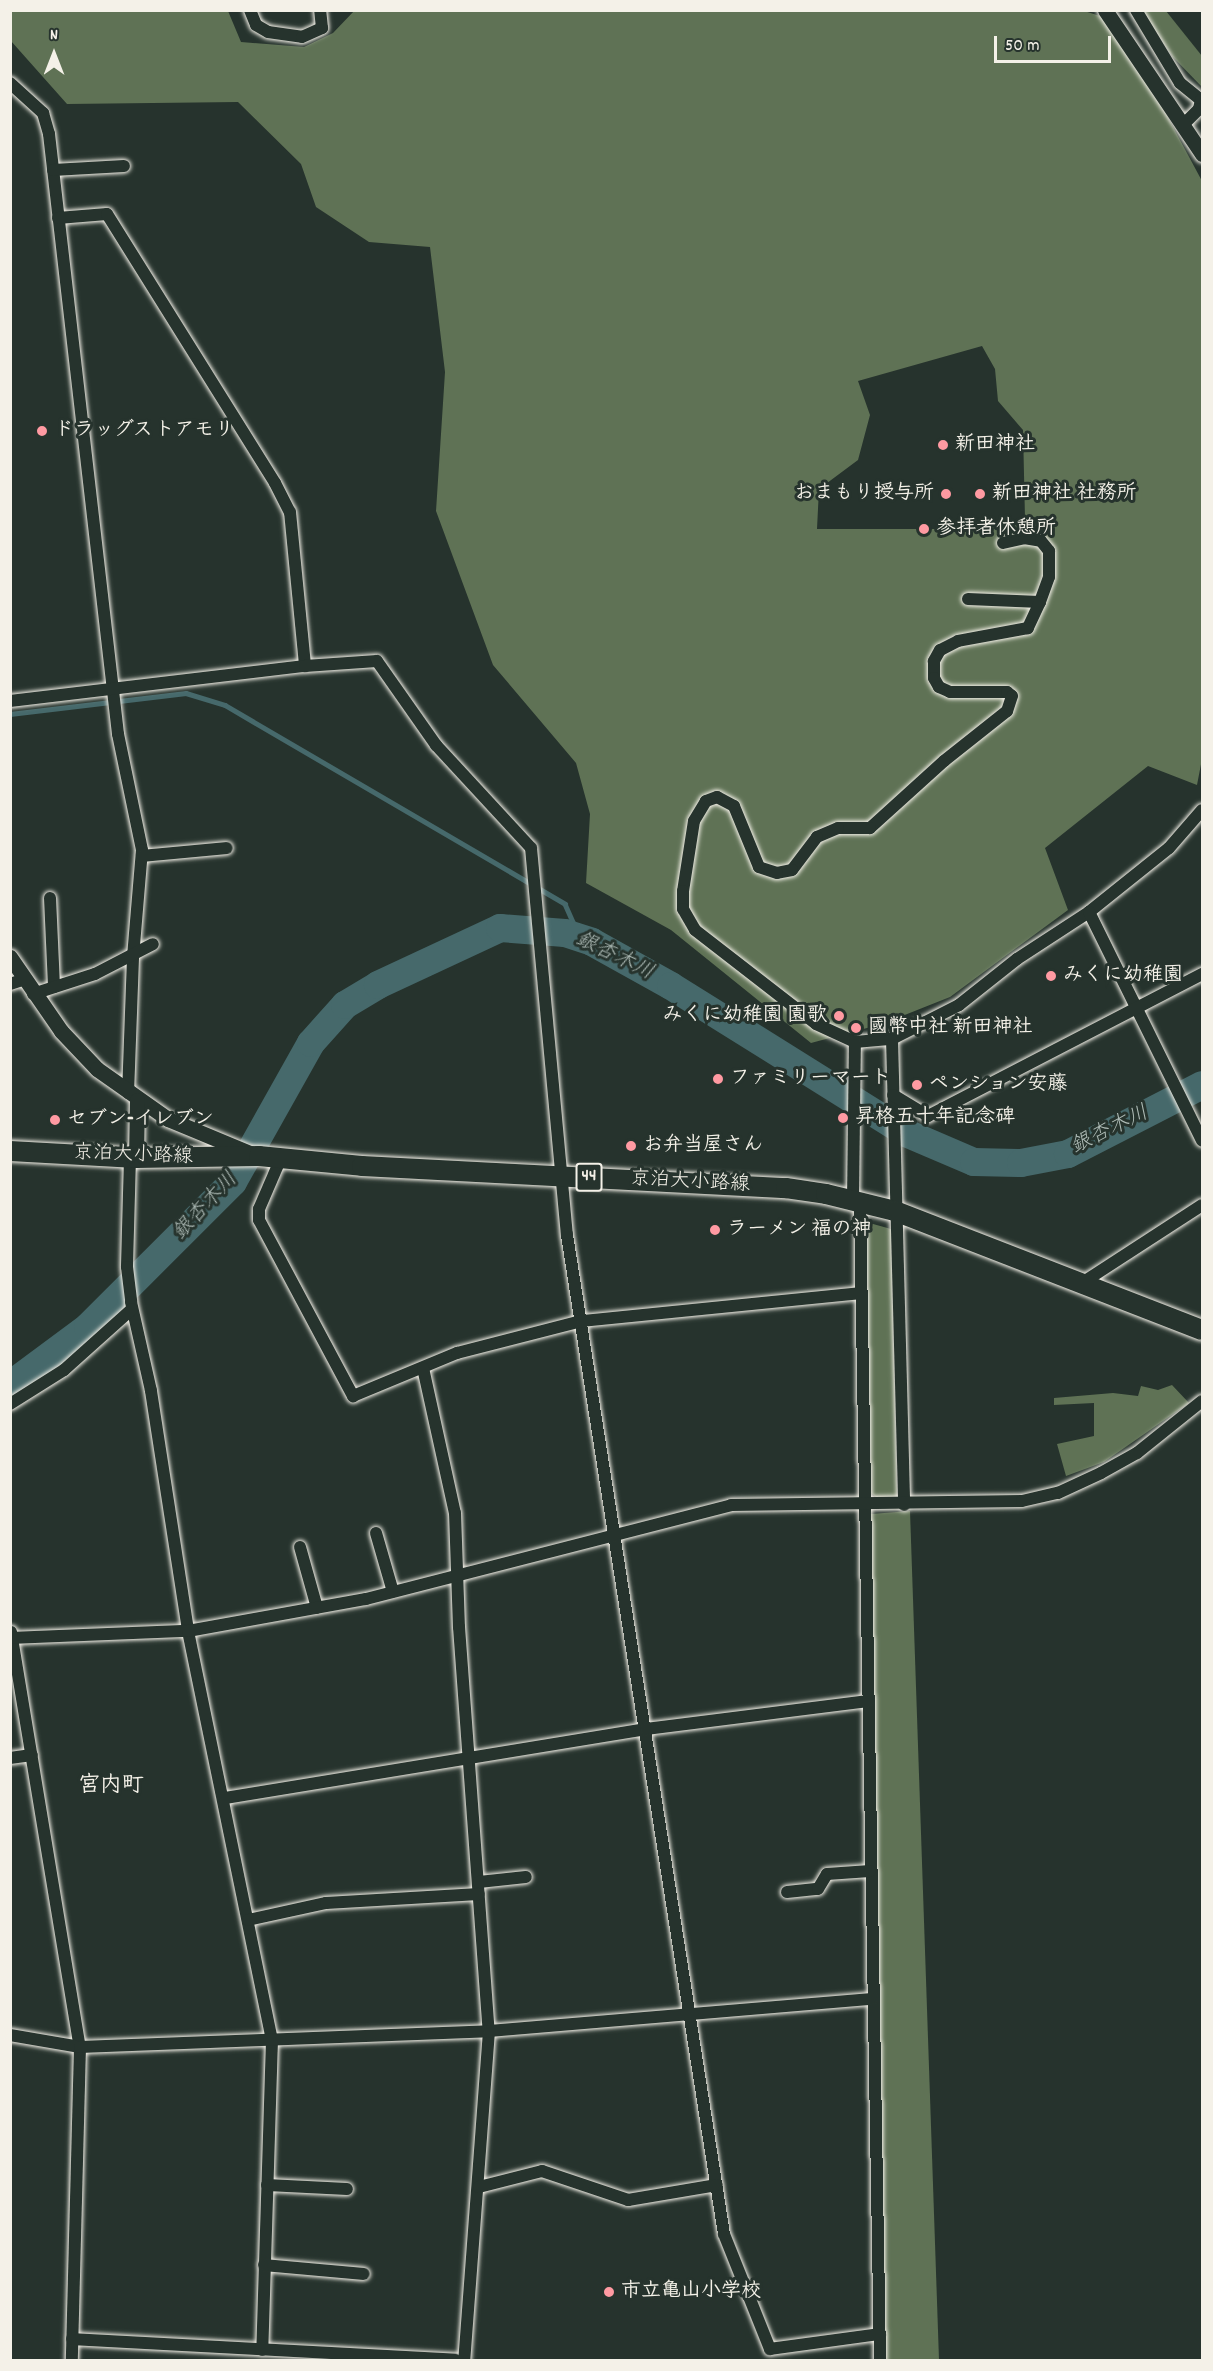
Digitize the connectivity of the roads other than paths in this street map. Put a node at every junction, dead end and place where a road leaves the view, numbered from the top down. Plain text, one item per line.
1 (250, 10) edge
2 (320, 10) edge
3 (1105, 10) edge
4 (1136, 10) edge
5 (10, 83) edge
6 (1184, 124) junction
7 (1203, 154) edge
8 (124, 166) dead end
9 (53, 170) junction
10 (58, 218) junction
11 (1003, 543) dead end
12 (968, 599) dead end
13 (1040, 603) junction
14 (305, 666) junction
15 (113, 691) junction
16 (10, 701) edge
17 (1203, 810) edge
18 (227, 848) dead end
19 (142, 856) junction
20 (50, 898) dead end
21 (1089, 912) junction
22 (153, 944) dead end
23 (10, 957) edge
24 (133, 958) junction
25 (1203, 974) edge
26 (18, 982) edge
27 (54, 987) junction
28 (33, 994) junction
29 (1136, 1009) junction
30 (892, 1039) junction
31 (855, 1042) junction
32 (133, 1096) junction
33 (893, 1097) junction
34 (1203, 1141) edge
35 (10, 1150) edge
36 (232, 1153) junction
37 (270, 1157) junction
38 (133, 1158) junction
39 (560, 1175) junction
40 (857, 1200) junction
41 (1203, 1204) edge
42 (895, 1211) junction
43 (1082, 1283) junction
44 (861, 1293) junction
45 (132, 1306) junction
46 (582, 1321) junction
47 (1203, 1330) edge
48 (423, 1368) junction
49 (1203, 1401) edge
50 (10, 1404) edge
51 (865, 1504) junction
52 (904, 1505) junction
53 (376, 1533) dead end
54 (615, 1536) junction
55 (300, 1547) dead end
56 (457, 1574) junction
57 (393, 1592) junction
58 (317, 1608) junction
59 (188, 1630) junction
60 (12, 1636) edge
61 (868, 1701) junction
62 (646, 1729) junction
63 (32, 1755) junction
64 (10, 1758) edge
65 (470, 1759) junction
66 (225, 1798) junction
67 (870, 1871) junction
68 (526, 1877) dead end
69 (479, 1888) junction
70 (787, 1892) dead end
71 (248, 1920) junction
72 (872, 1999) junction
73 (692, 2015) junction
74 (489, 2031) junction
75 (10, 2035) edge
76 (272, 2040) junction
77 (80, 2047) junction
78 (267, 2185) junction
79 (717, 2185) junction
80 (479, 2187) junction
81 (347, 2189) dead end
82 (264, 2265) junction
83 (364, 2274) dead end
84 (880, 2334) junction
85 (72, 2339) junction
86 (262, 2350) junction
87 (768, 2355) edge
88 (72, 2361) edge
89 (455, 2361) edge
90 (464, 2361) edge
91 (880, 2361) edge

1 - 2 street
3 - 6 street
4 - 6 street
5 - 9 street
6 - 7 street
8 - 9 street
9 - 10 street
10 - 14 street
10 - 15 street
11 - 13 street
12 - 13 street
13 - 31 street
14 - 15 street
14 - 39 street
15 - 16 street
15 - 19 street
17 - 21 street
18 - 19 street
19 - 24 street
20 - 27 street
21 - 29 street
21 - 30 street
22 - 24 street
23 - 26 street
24 - 27 street
24 - 32 street
25 - 29 street
26 - 28 street
27 - 28 street
28 - 32 street
29 - 33 street
29 - 34 street
30 - 31 street
30 - 33 street
31 - 40 street
32 - 36 street
32 - 38 street
33 - 42 street
35 - 38 main road, 京泊大小路線 / 44
36 - 37 main road, 京泊大小路線 / 44
36 - 38 main road, 京泊大小路線 / 44
37 - 39 main road, 京泊大小路線 / 44
37 - 48 street
38 - 45 street
39 - 40 main road, 京泊大小路線 / 44
39 - 46 street
40 - 42 main road, 京泊大小路線 / 44
40 - 44 street
41 - 43 street
42 - 43 main road, 京泊大小路線 / 44
42 - 52 street
43 - 47 main road, 京泊大小路線 / 44
44 - 46 street
44 - 51 street
45 - 50 street
45 - 59 street
46 - 48 street
46 - 54 street
48 - 56 street
49 - 52 street
51 - 52 street
51 - 54 street
51 - 61 street
53 - 57 street
54 - 56 street
54 - 62 street
55 - 58 street
56 - 57 street
56 - 65 street
57 - 58 street
58 - 59 street
59 - 60 street
59 - 66 street
60 - 63 street
61 - 62 street
61 - 67 street
62 - 65 street
62 - 73 street
63 - 64 street
63 - 77 street
65 - 66 street
65 - 69 street
66 - 71 street
67 - 70 street
67 - 72 street
68 - 69 street
69 - 71 street
69 - 74 street
71 - 76 street
72 - 73 street
72 - 84 street
73 - 74 street
73 - 79 street
74 - 76 street
74 - 80 street
75 - 77 street
76 - 77 street
76 - 78 street
77 - 85 street
78 - 81 street
78 - 82 street
79 - 80 street
79 - 87 street
80 - 90 street
82 - 83 street
82 - 86 street
84 - 87 street
84 - 91 street
85 - 86 street
85 - 88 street
86 - 89 street

